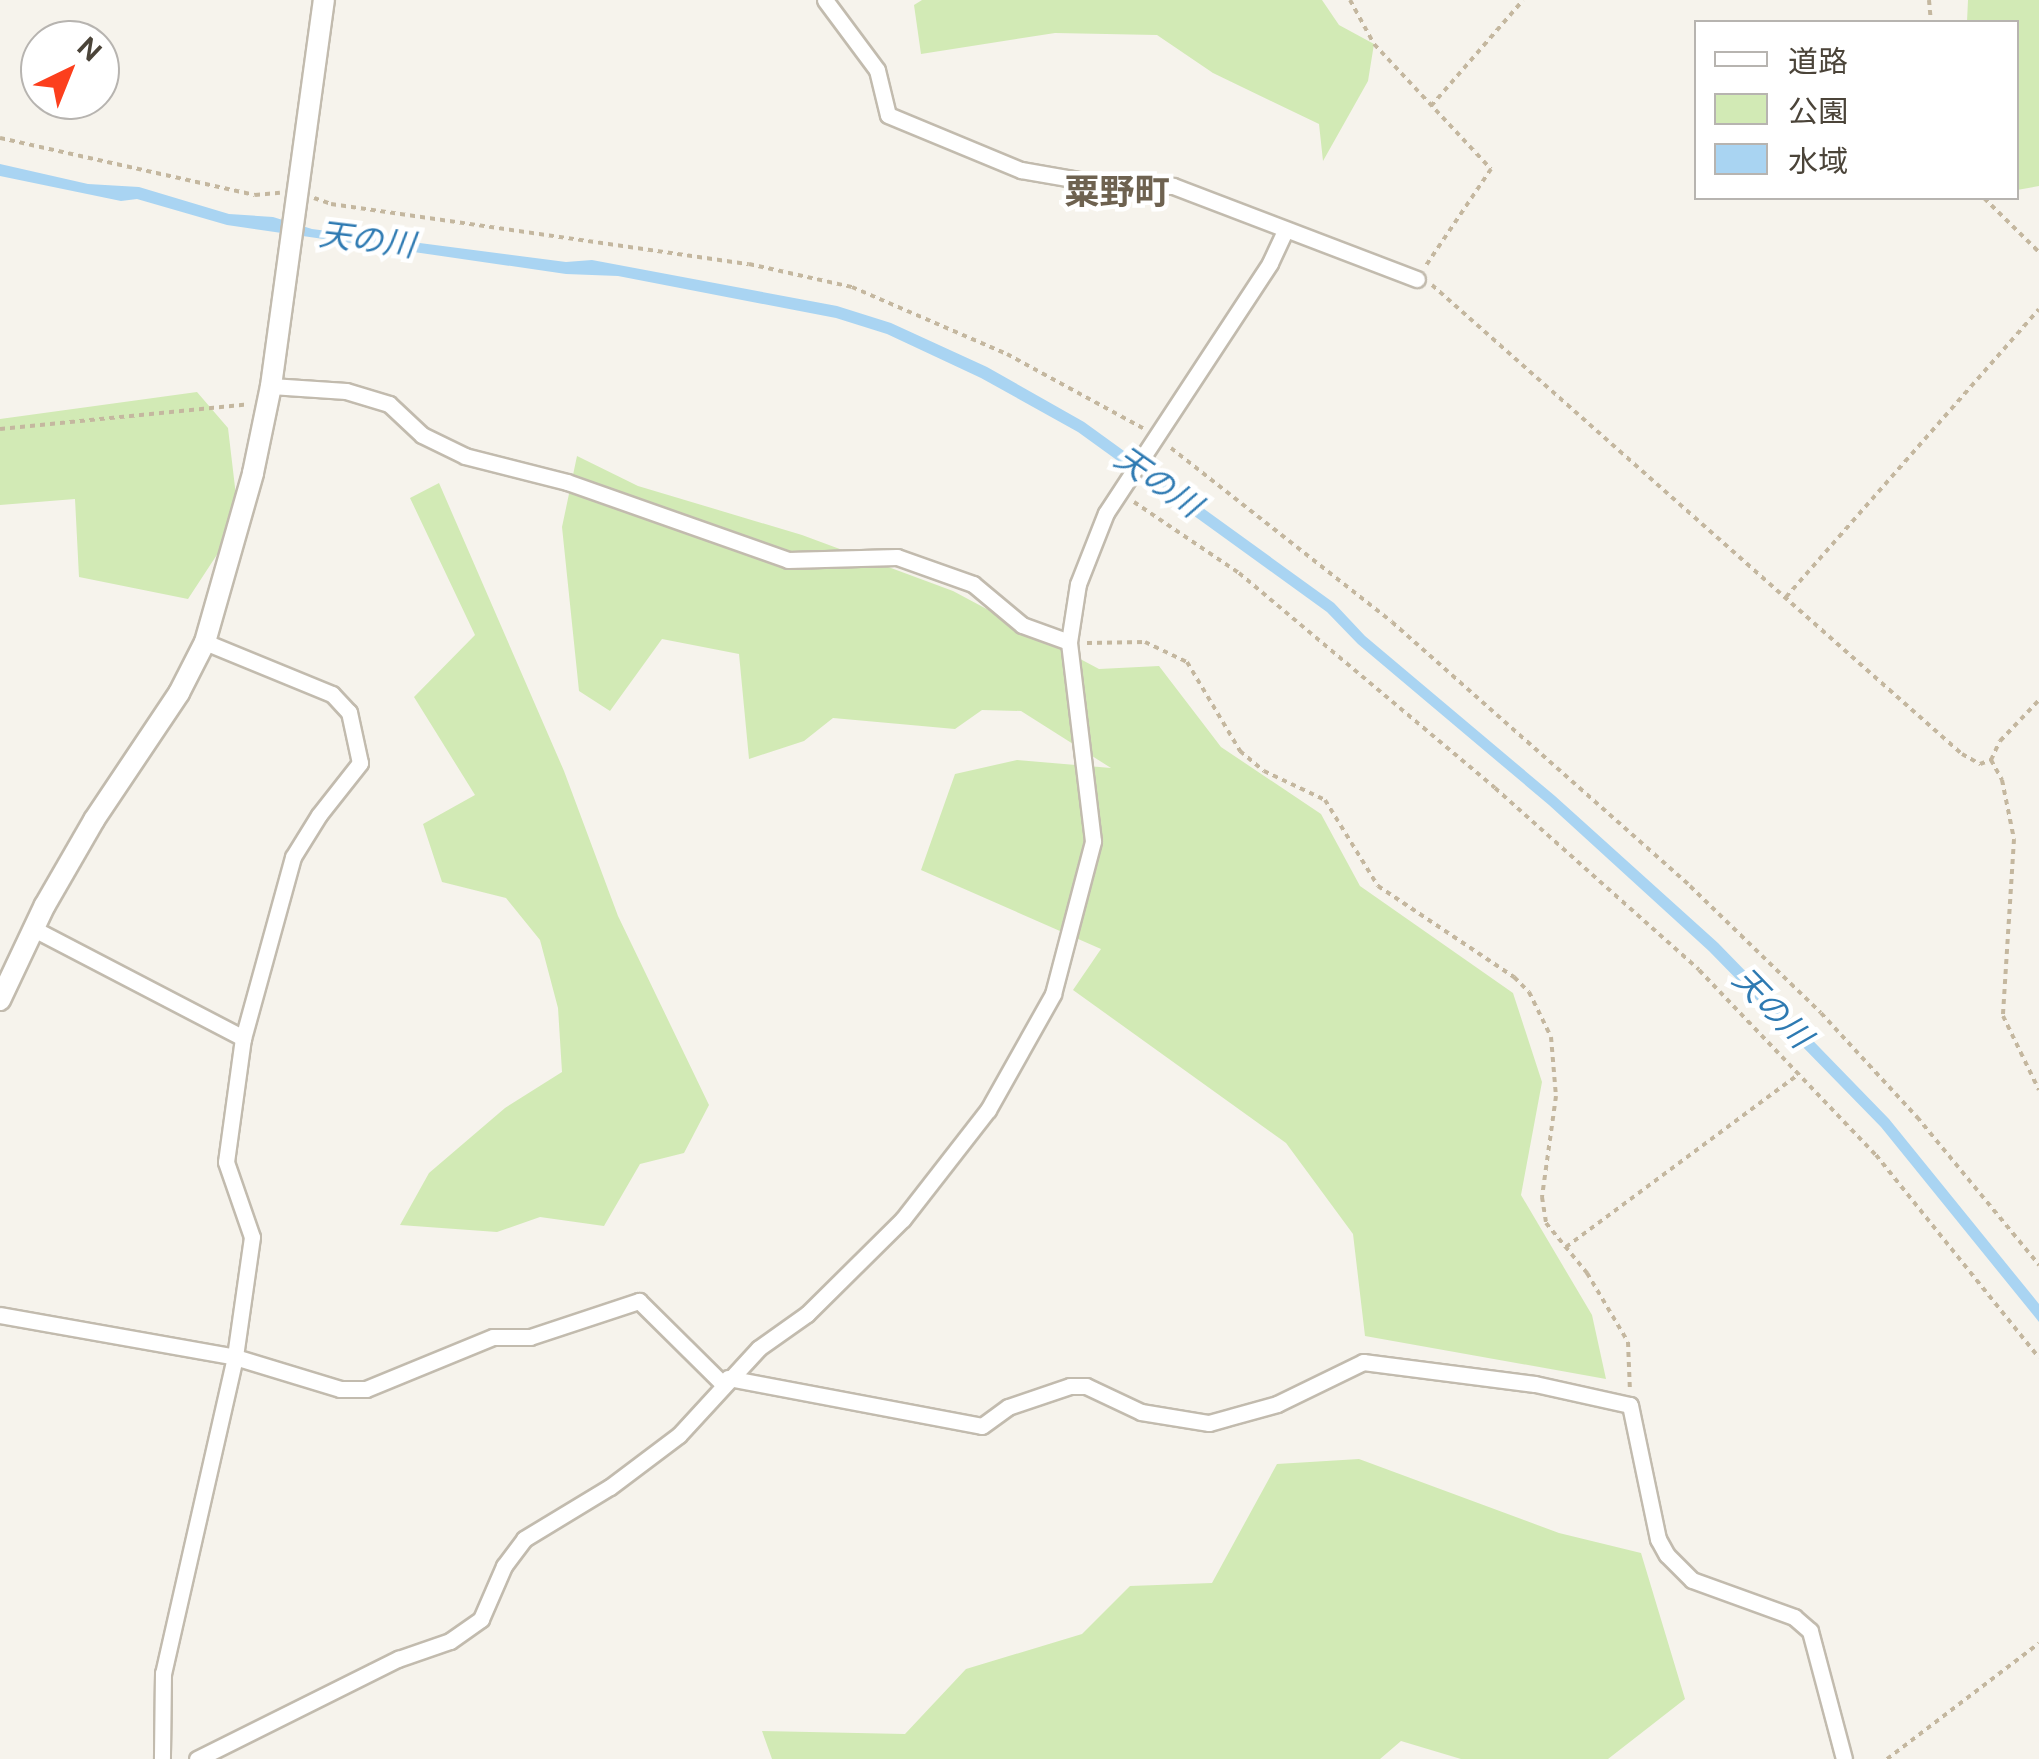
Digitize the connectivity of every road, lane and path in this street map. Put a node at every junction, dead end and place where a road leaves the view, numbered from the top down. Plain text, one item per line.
1 (324, 0) edge
2 (825, 0) edge
3 (1350, 0) edge
4 (1523, 0) edge
5 (1430, 107) junction
6 (1986, 200) edge
7 (1286, 231) junction
8 (2039, 252) edge
9 (1417, 278) junction
10 (2039, 309) edge
11 (269, 394) junction
12 (0, 429) edge
13 (1120, 490) junction
14 (1786, 597) junction
15 (205, 642) junction
16 (1068, 642) junction
17 (2039, 700) edge
18 (1990, 760) junction
19 (34, 930) junction
20 (0, 1000) edge
21 (243, 1038) junction
22 (1798, 1074) junction
23 (2039, 1090) edge
24 (1566, 1247) junction
25 (0, 1315) edge
26 (235, 1357) junction
27 (2039, 1358) edge
28 (725, 1381) junction
29 (1630, 1406) junction
30 (2039, 1642) edge
31 (162, 1759) edge
32 (198, 1759) edge
33 (1844, 1759) edge
34 (1888, 1759) edge

1 - 11 street
2 - 7 street
3 - 5 path
4 - 5 path
5 - 9 path
6 - 8 path
7 - 9 street
7 - 13 street
9 - 14 path
10 - 14 path
11 - 12 path
11 - 15 street
11 - 16 street
13 - 16 street
13 - 22 path
14 - 18 path
15 - 19 street
15 - 21 street
16 - 24 path
16 - 28 street
17 - 18 path
18 - 23 path
19 - 20 street
19 - 21 street
21 - 26 street
22 - 24 path
22 - 27 path
24 - 29 path
25 - 26 street
26 - 28 street
26 - 31 street
28 - 29 street
28 - 32 street
29 - 33 street
30 - 34 path

